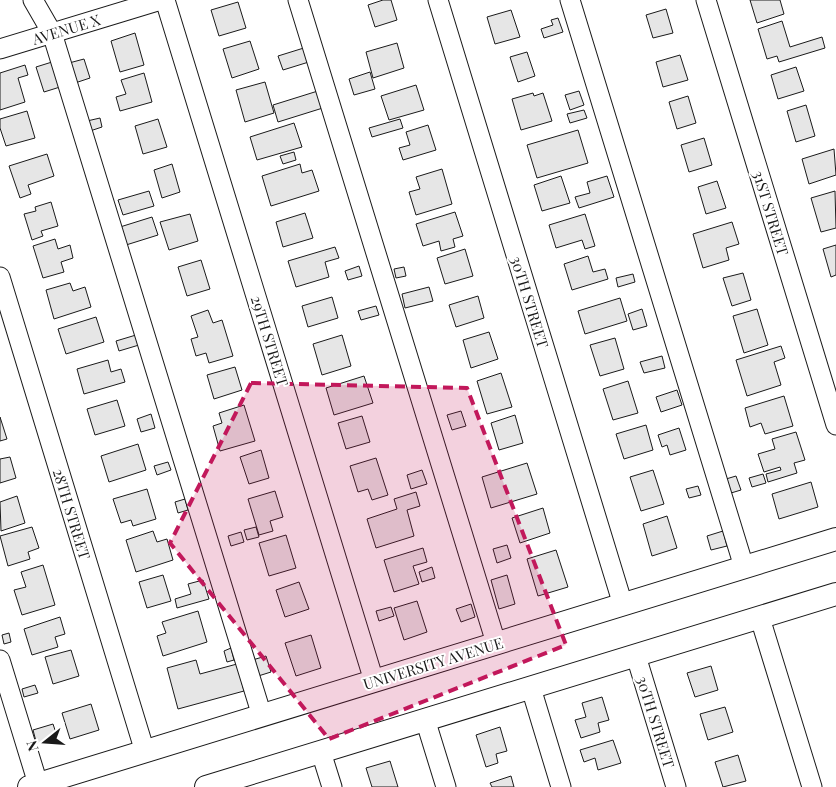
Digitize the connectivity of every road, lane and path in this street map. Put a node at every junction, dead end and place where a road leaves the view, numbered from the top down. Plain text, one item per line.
1 (33, 0) edge
2 (161, 0) edge
3 (165, 0) edge
4 (298, 0) edge
5 (438, 0) edge
6 (570, 0) edge
7 (706, 0) edge
8 (52, 33) junction
9 (0, 49) edge
10 (0, 277) edge
11 (836, 425) edge
12 (836, 539) edge
13 (744, 567) junction
14 (836, 594) edge
15 (623, 605) junction
16 (760, 618) junction
17 (496, 644) junction
18 (636, 656) junction
19 (0, 660) edge
20 (374, 681) junction
21 (531, 688) junction
22 (262, 716) junction
23 (425, 720) junction
24 (145, 752) junction
25 (321, 752) junction
26 (34, 786) edge
27 (212, 786) edge
28 (332, 787) edge
29 (446, 787) edge
30 (561, 787) edge
31 (676, 787) edge
32 (812, 787) edge

1 - 8 street
2 - 8 street, AVENUE X
3 - 20 street, 29TH STREET
4 - 17 street
5 - 15 street, 30TH STREET
6 - 13 street
7 - 11 street, 31ST STREET
8 - 9 street, AVENUE X
8 - 22 street
10 - 24 street, 28TH STREET
12 - 13 main road, UNIVERSITY AVENUE
13 - 15 main road, UNIVERSITY AVENUE
14 - 16 main road
15 - 17 main road, UNIVERSITY AVENUE
16 - 18 main road
16 - 32 street
17 - 20 main road, UNIVERSITY AVENUE
18 - 21 main road
18 - 31 street, 30TH STREET
19 - 26 street
20 - 22 main road, UNIVERSITY AVENUE
21 - 23 main road
21 - 30 street
22 - 24 main road, UNIVERSITY AVENUE
23 - 25 main road
23 - 29 street
24 - 26 main road, UNIVERSITY AVENUE
25 - 27 main road
25 - 28 street

